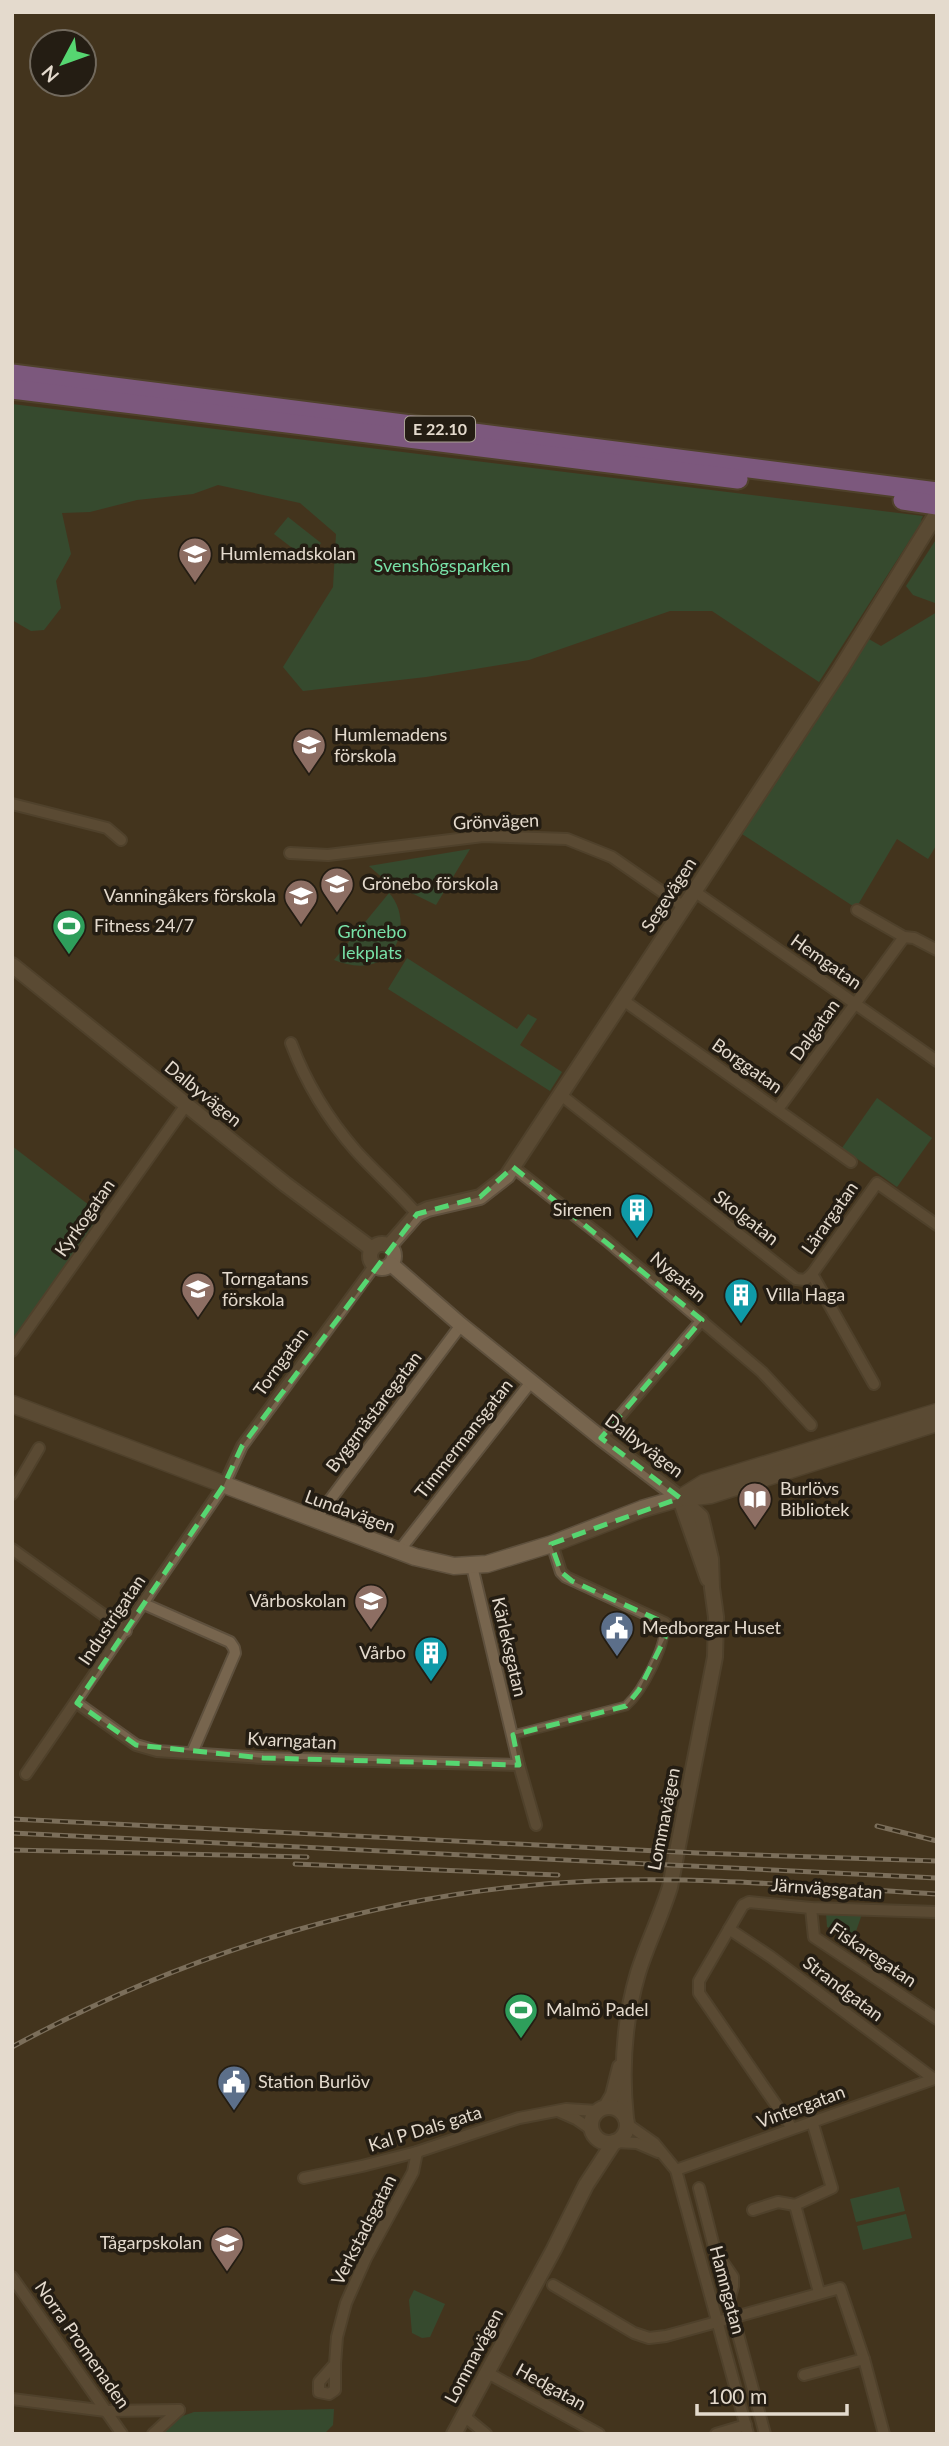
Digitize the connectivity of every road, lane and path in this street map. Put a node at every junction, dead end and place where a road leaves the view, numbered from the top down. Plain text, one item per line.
1 (12, 374) edge
2 (12, 389) edge
3 (866, 488) junction
4 (937, 492) edge
5 (937, 505) edge
6 (937, 513) edge
7 (12, 804) edge
8 (121, 840) dead end
9 (290, 853) dead end
10 (694, 891) junction
11 (684, 907) junction
12 (857, 910) dead end
13 (904, 937) junction
14 (937, 950) edge
15 (12, 965) edge
16 (623, 1000) junction
17 (855, 1005) junction
18 (291, 1043) dead end
19 (937, 1061) edge
20 (561, 1095) junction
21 (186, 1105) junction
22 (778, 1109) junction
23 (851, 1162) dead end
24 (513, 1167) junction
25 (417, 1214) junction
26 (937, 1225) edge
27 (389, 1246) junction
28 (372, 1250) junction
29 (391, 1264) junction
30 (374, 1265) junction
31 (812, 1274) junction
32 (702, 1320) junction
33 (461, 1325) junction
34 (12, 1351) edge
35 (531, 1382) junction
36 (874, 1384) dead end
37 (12, 1404) edge
38 (937, 1412) edge
39 (937, 1423) edge
40 (811, 1425) dead end
41 (601, 1438) junction
42 (39, 1448) dead end
43 (224, 1485) junction
44 (12, 1494) edge
45 (680, 1498) junction
46 (315, 1520) junction
47 (552, 1544) junction
48 (12, 1549) edge
49 (399, 1551) junction
50 (472, 1566) junction
51 (144, 1604) junction
52 (665, 1623) joint
53 (126, 1631) junction
54 (76, 1703) junction
55 (513, 1735) junction
56 (192, 1753) junction
57 (519, 1765) junction
58 (26, 1774) dead end
59 (536, 1825) dead end
60 (811, 1908) junction
61 (937, 1912) edge
62 (729, 1929) junction
63 (937, 2019) edge
64 (625, 2052) junction
65 (935, 2078) edge
66 (602, 2109) junction
67 (556, 2110) junction
68 (812, 2121) junction
69 (626, 2122) junction
70 (792, 2129) junction
71 (592, 2131) junction
72 (615, 2142) junction
73 (417, 2152) junction
74 (666, 2158) junction
75 (676, 2170) junction
76 (304, 2178) dead end
77 (586, 2185) junction
78 (699, 2188) dead end
79 (795, 2205) junction
80 (753, 2210) dead end
81 (12, 2277) edge
82 (553, 2286) dead end
83 (819, 2292) junction
84 (733, 2316) junction
85 (717, 2320) junction
86 (864, 2360) junction
87 (335, 2364) dead end
88 (486, 2372) junction
89 (804, 2375) dead end
90 (12, 2399) edge
91 (106, 2411) junction
92 (464, 2416) junction
93 (747, 2430) edge
94 (122, 2434) edge
95 (153, 2434) edge
96 (454, 2434) edge
97 (486, 2434) edge
98 (599, 2434) edge
99 (716, 2434) edge
100 (765, 2434) edge
101 (884, 2434) edge

1 - 3 highway, E 22.10
2 - 3 highway, E 22.10
3 - 4 highway, E 22.10
3 - 5 highway, E 22.10
6 - 10 street, Segevägen
7 - 8 street
9 - 11 street, Grönvägen
10 - 11 street, Segevägen
10 - 17 street, Hemgatan
11 - 16 street, Segevägen
12 - 13 street
13 - 14 street
13 - 17 street, Dalgatan
15 - 21 street, Dalbyvägen
16 - 20 street, Segevägen
16 - 22 street, Borggatan
17 - 19 street, Hemgatan
17 - 22 street, Dalgatan
18 - 25 street
20 - 24 street, Segevägen
20 - 31 street, Skolgatan
21 - 28 street, Dalbyvägen
21 - 34 street, Kyrkogatan
22 - 23 street, Borggatan
24 - 25 street, Segevägen
24 - 32 street, Nygatan
25 - 27 street
26 - 31 street, Lärargatan
27 - 28 street
27 - 29 street
28 - 30 street
29 - 30 street
29 - 33 street, Dalbyvägen
30 - 43 street, Torngatan
31 - 36 street
32 - 40 street, Nygatan
32 - 41 street
33 - 35 street, Dalbyvägen
33 - 46 street, Byggmästaregatan
35 - 41 street, Dalbyvägen
35 - 49 street, Timmermansgatan
37 - 43 main road, Lundavägen
38 - 45 main road, Lundavägen
39 - 45 main road, Lundavägen
41 - 45 street, Dalbyvägen
42 - 44 street
43 - 46 main road, Lundavägen
43 - 51 street, Industrigatan
45 - 47 main road, Lundavägen
45 - 64 street, Lommavägen
46 - 49 main road, Lundavägen
47 - 50 main road, Lundavägen
47 - 52 street
48 - 53 street
49 - 50 main road, Lundavägen
50 - 55 street, Kärleksgatan
51 - 53 street, Industrigatan
51 - 56 street
52 - 55 street
53 - 54 street, Industrigatan
54 - 56 street, Kvarngatan
54 - 58 street, Industrigatan
55 - 57 street, Kärleksgatan
56 - 57 street, Kvarngatan
57 - 59 street, Kärleksgatan
60 - 61 street, Järnvägsgatan
60 - 62 street, Järnvägsgatan
60 - 63 street, Fiskaregatan
62 - 65 street, Strandgatan
62 - 70 street
64 - 66 street, Lommavägen
64 - 69 street, Lommavägen
65 - 68 street, Vintergatan
66 - 67 street, Kal P Dals gata
66 - 69 street
66 - 71 street, Lommavägen
67 - 71 street
67 - 73 street, Kal P Dals gata
68 - 70 street, Vintergatan
68 - 79 street
69 - 72 street, Lommavägen
69 - 74 street, Hamngatan
70 - 75 street, Vintergatan
71 - 72 street
71 - 77 street, Lommavägen
72 - 74 street, Hamngatan
72 - 77 street, Lommavägen
73 - 76 street, Kal P Dals gata
73 - 87 street, Verkstadsgatan
74 - 75 street, Hamngatan
75 - 85 street, Hamngatan
77 - 88 street, Lommavägen
78 - 84 street
79 - 80 street
79 - 83 street
81 - 91 street, Norra Promenaden
82 - 85 street
83 - 84 street
83 - 86 street
84 - 85 street
84 - 100 street
85 - 93 street, Hamngatan
86 - 89 street
86 - 101 street
88 - 92 street, Lommavägen
88 - 98 street, Hedgatan
90 - 91 street
91 - 94 street, Norra Promenaden
91 - 95 street
92 - 96 street, Lommavägen
92 - 97 street
93 - 99 street

